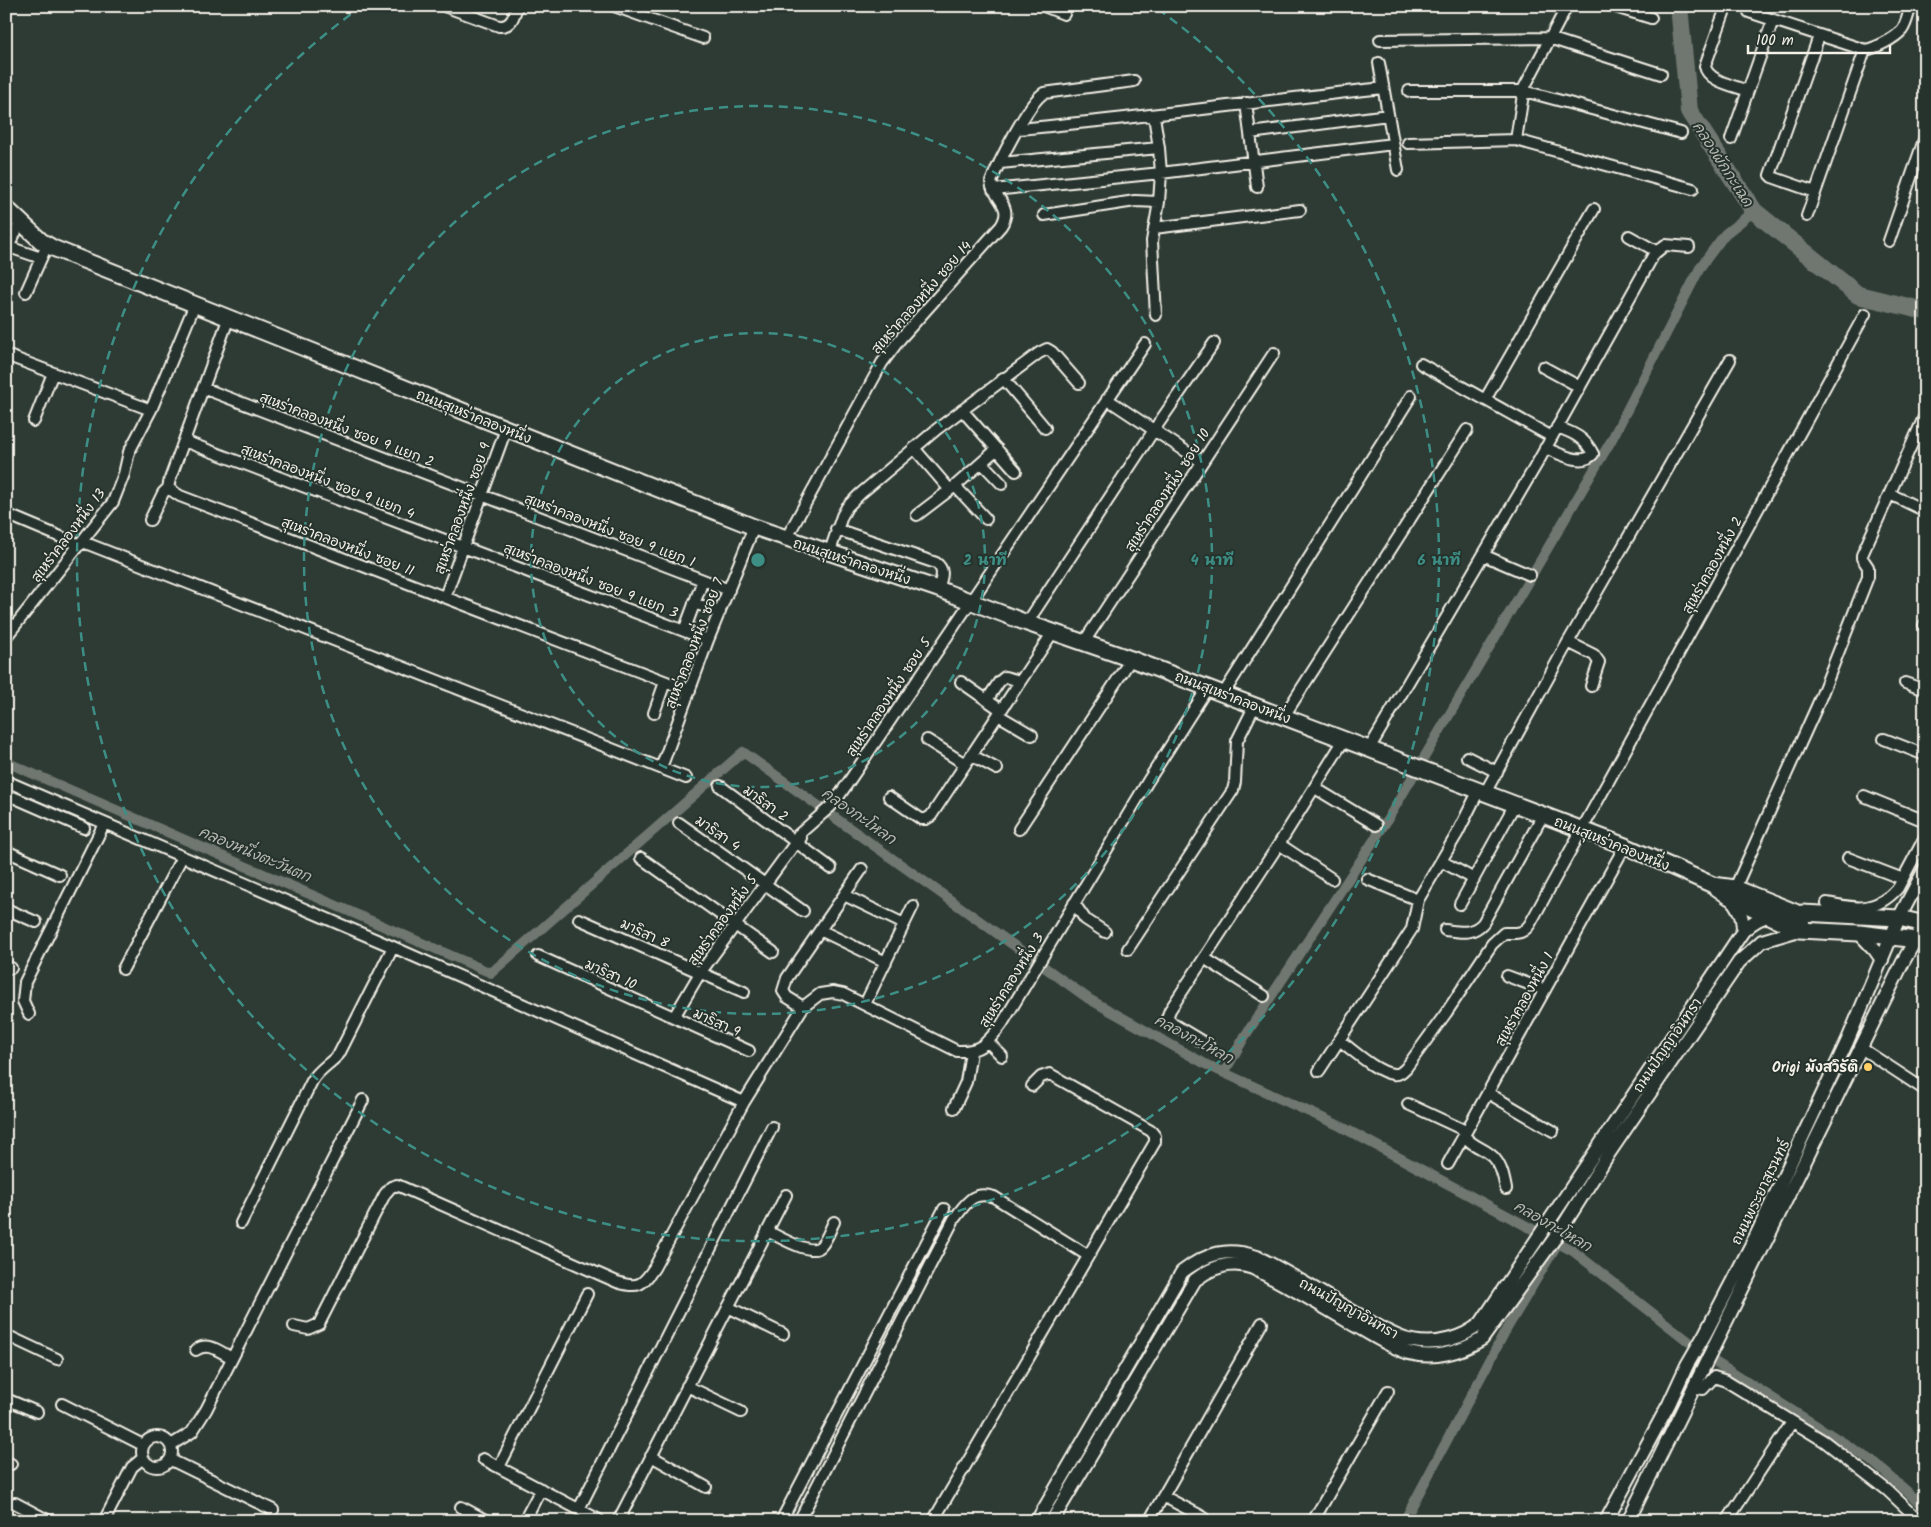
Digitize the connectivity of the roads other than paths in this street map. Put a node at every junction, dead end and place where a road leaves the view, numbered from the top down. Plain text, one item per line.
1 (444, 6) edge
2 (517, 6) edge
3 (614, 6) edge
4 (1044, 6) edge
5 (1567, 6) edge
6 (1612, 6) edge
7 (1911, 6) edge
8 (1749, 12) dead end
9 (1724, 13) dead end
10 (1064, 14) dead end
11 (1651, 18) dead end
12 (1773, 20) junction
13 (1819, 36) junction
14 (702, 38) dead end
15 (1549, 38) junction
16 (1380, 40) dead end
17 (1865, 50) junction
18 (1379, 63) dead end
19 (1661, 74) dead end
20 (1134, 81) dead end
21 (1383, 88) junction
22 (1409, 91) dead end
23 (1524, 91) junction
24 (1748, 91) junction
25 (1246, 103) junction
26 (1388, 115) junction
27 (1154, 116) junction
28 (1018, 129) junction
29 (1250, 133) junction
30 (1681, 133) dead end
31 (1925, 137) edge
32 (1731, 139) dead end
33 (1516, 140) junction
34 (1408, 143) dead end
35 (1393, 144) junction
36 (1159, 148) junction
37 (1253, 162) junction
38 (1000, 163) junction
39 (1398, 170) dead end
40 (1161, 173) junction
41 (1257, 187) dead end
42 (1694, 189) dead end
43 (993, 190) junction
44 (1815, 192) junction
45 (1159, 202) junction
46 (6, 208) edge
47 (1594, 209) dead end
48 (1300, 210) dead end
49 (1044, 215) dead end
50 (1807, 216) dead end
51 (21, 222) junction
52 (1154, 228) junction
53 (1630, 236) dead end
54 (1889, 241) dead end
55 (7, 246) edge
56 (1689, 247) dead end
57 (1656, 251) junction
58 (44, 252) junction
59 (26, 292) dead end
60 (195, 304) junction
61 (1865, 314) dead end
62 (1156, 315) dead end
63 (228, 317) junction
64 (1214, 343) dead end
65 (1145, 344) dead end
66 (1274, 353) dead end
67 (6, 355) edge
68 (1730, 360) dead end
69 (1421, 364) dead end
70 (1543, 367) dead end
71 (53, 373) junction
72 (1003, 378) junction
73 (1079, 383) dead end
74 (1580, 387) junction
75 (203, 388) junction
76 (1411, 396) dead end
77 (1107, 399) junction
78 (1485, 400) junction
79 (151, 410) junction
80 (962, 410) junction
81 (1925, 416) edge
82 (34, 421) dead end
83 (1557, 427) junction
84 (506, 428) junction
85 (1045, 428) dead end
86 (1154, 430) junction
87 (1467, 430) dead end
88 (1552, 437) junction
89 (1920, 439) edge
90 (184, 441) junction
91 (914, 448) junction
92 (1545, 448) junction
93 (997, 449) junction
94 (1202, 462) junction
95 (982, 463) junction
96 (1016, 471) dead end
97 (1002, 484) dead end
98 (168, 488) junction
99 (953, 488) junction
100 (1890, 494) junction
101 (482, 495) junction
102 (1920, 509) dead end
103 (6, 514) edge
104 (917, 515) dead end
105 (986, 519) dead end
106 (150, 520) dead end
107 (754, 528) junction
108 (836, 529) junction
109 (786, 539) junction
110 (81, 543) junction
111 (463, 546) junction
112 (829, 554) junction
113 (1483, 555) junction
114 (1530, 574) dead end
115 (703, 580) junction
116 (938, 589) junction
117 (728, 590) junction
118 (445, 597) junction
119 (969, 601) junction
120 (694, 603) junction
121 (720, 612) junction
122 (1027, 623) junction
123 (684, 631) junction
124 (1053, 632) junction
125 (6, 637) edge
126 (708, 640) junction
127 (1084, 642) junction
128 (1568, 642) junction
129 (1131, 659) junction
130 (1020, 681) junction
131 (665, 682) junction
132 (961, 682) dead end
133 (1905, 683) dead end
134 (1591, 686) dead end
135 (1208, 687) junction
136 (1925, 690) edge
137 (690, 691) junction
138 (1224, 693) junction
139 (987, 700) junction
140 (1255, 705) junction
141 (1000, 712) junction
142 (654, 713) dead end
143 (1284, 716) junction
144 (1032, 735) dead end
145 (1884, 739) dead end
146 (927, 740) dead end
147 (1344, 740) junction
148 (1370, 749) junction
149 (971, 754) junction
150 (1925, 755) edge
151 (1467, 758) dead end
152 (965, 764) junction
153 (661, 768) junction
154 (997, 769) dead end
155 (1497, 772) junction
156 (686, 778) dead end
157 (6, 781) edge
158 (720, 786) dead end
159 (1315, 788) junction
160 (1482, 791) junction
161 (1864, 796) dead end
162 (888, 797) dead end
163 (8, 798) edge
164 (1515, 804) junction
165 (830, 807) joint
166 (1543, 815) junction
167 (1925, 820) edge
168 (679, 823) dead end
169 (104, 824) junction
170 (1376, 824) dead end
171 (84, 828) dead end
172 (1019, 829) dead end
173 (1583, 830) junction
174 (1925, 837) edge
175 (796, 842) junction
176 (1279, 844) junction
177 (1625, 846) junction
178 (6, 851) edge
179 (182, 857) junction
180 (641, 858) dead end
181 (1848, 858) dead end
182 (1441, 861) junction
183 (832, 868) dead end
184 (862, 869) dead end
185 (1925, 869) edge
186 (60, 875) dead end
187 (1332, 879) dead end
188 (1367, 879) dead end
189 (1474, 879) junction
190 (1903, 879) junction
191 (765, 884) junction
192 (1732, 892) junction
193 (844, 895) junction
194 (1418, 900) junction
195 (1074, 903) junction
196 (1827, 903) dead end
197 (1460, 904) dead end
198 (913, 906) dead end
199 (6, 909) edge
200 (803, 911) dead end
201 (1798, 913) junction
202 (1768, 915) junction
203 (1899, 918) junction
204 (580, 919) dead end
205 (36, 922) dead end
206 (1925, 923) edge
207 (904, 924) junction
208 (735, 925) junction
209 (820, 930) junction
210 (1445, 930) dead end
211 (1743, 930) junction
212 (1799, 930) junction
213 (1105, 932) dead end
214 (1859, 934) junction
215 (1892, 937) junction
216 (1922, 943) edge
217 (393, 947) junction
218 (1128, 949) dead end
219 (773, 952) dead end
220 (538, 956) dead end
221 (1204, 958) junction
222 (1882, 960) junction
223 (886, 962) junction
224 (123, 969) dead end
225 (700, 973) junction
226 (1507, 976) dead end
227 (1545, 990) junction
228 (744, 992) dead end
229 (1264, 996) dead end
230 (865, 1004) junction
231 (803, 1007) junction
232 (29, 1014) dead end
233 (674, 1018) junction
234 (1339, 1040) junction
235 (987, 1041) junction
236 (1208, 1045) dead end
237 (1861, 1048) junction
238 (749, 1052) dead end
239 (971, 1052) junction
240 (1002, 1056) dead end
241 (1319, 1071) dead end
242 (1032, 1086) dead end
243 (1925, 1090) edge
244 (1488, 1092) junction
245 (363, 1100) dead end
246 (744, 1102) junction
247 (1408, 1104) dead end
248 (954, 1108) dead end
249 (772, 1127) dead end
250 (1553, 1131) dead end
251 (1465, 1133) junction
252 (1448, 1164) dead end
253 (1506, 1189) dead end
254 (786, 1195) dead end
255 (944, 1209) dead end
256 (834, 1222) dead end
257 (241, 1223) dead end
258 (767, 1231) junction
259 (1087, 1255) junction
260 (587, 1294) dead end
261 (728, 1307) junction
262 (1262, 1323) dead end
263 (294, 1326) dead end
264 (784, 1334) dead end
265 (6, 1335) edge
266 (196, 1350) dead end
267 (232, 1358) junction
268 (57, 1359) dead end
269 (687, 1386) junction
270 (1694, 1388) junction
271 (1388, 1390) dead end
272 (6, 1399) edge
273 (62, 1404) dead end
274 (37, 1412) dead end
275 (741, 1412) dead end
276 (1792, 1422) junction
277 (143, 1445) junction
278 (171, 1445) junction
279 (651, 1456) junction
280 (143, 1458) junction
281 (483, 1459) dead end
282 (171, 1460) junction
283 (499, 1467) junction
284 (706, 1487) dead end
285 (541, 1488) junction
286 (1163, 1496) junction
287 (15, 1503) dead end
288 (461, 1507) dead end
289 (579, 1509) junction
290 (273, 1510) dead end
291 (1202, 1517) dead end
292 (598, 1520) edge
293 (782, 1520) edge
294 (49, 1521) edge
295 (104, 1521) edge
296 (488, 1521) edge
297 (524, 1521) edge
298 (618, 1521) edge
299 (799, 1521) edge
300 (933, 1521) edge
301 (1037, 1521) edge
302 (1052, 1521) edge
303 (1149, 1521) edge
304 (1313, 1521) edge
305 (1606, 1521) edge
306 (1628, 1521) edge
307 (1727, 1521) edge
308 (1920, 1521) edge

1 - 2 street
3 - 14 street
4 - 10 street
5 - 15 street
6 - 11 street
7 - 17 street
8 - 12 street
9 - 24 street
12 - 13 street
12 - 24 street
13 - 17 street
13 - 44 street
15 - 16 street
15 - 19 street
15 - 23 street
17 - 44 street
18 - 21 street
20 - 28 street
21 - 25 street
21 - 26 street
22 - 23 street
23 - 30 street
23 - 33 street
24 - 32 street
25 - 27 street
25 - 29 street
26 - 29 street
26 - 35 street
27 - 28 street
27 - 36 street
28 - 38 street
29 - 37 street
31 - 54 street
33 - 34 street
33 - 42 street
35 - 37 street
35 - 39 street
36 - 38 street
36 - 40 street
37 - 40 street
37 - 41 street
38 - 43 street
40 - 43 street
40 - 45 street
43 - 109 street, สุเหร่าคลองหนึ่ง ซอย 14
44 - 50 street
45 - 49 street
45 - 52 street
46 - 51 main road, ถนนสุเหร่าคลองหนึ่ง
47 - 78 street
48 - 52 street
51 - 55 street
51 - 58 main road, ถนนสุเหร่าคลองหนึ่ง
52 - 62 street
53 - 57 street
55 - 58 street
56 - 57 street
57 - 74 street
58 - 59 street
58 - 60 main road, ถนนสุเหร่าคลองหนึ่ง
60 - 63 main road, ถนนสุเหร่าคลองหนึ่ง
60 - 79 street, สุเหร่าคลองหนึ่ง 13
61 - 173 street, สุเหร่าคลองหนึ่ง 2
63 - 75 street
63 - 84 main road, ถนนสุเหร่าคลองหนึ่ง
64 - 86 street
65 - 77 street, สุเหร่าคลองหนึ่ง ซอย 5
66 - 94 street, สุเหร่าคลองหนึ่ง ซอย 10
67 - 71 street
68 - 128 street
69 - 78 street
70 - 74 street
71 - 79 street
71 - 82 street
72 - 73 street
72 - 80 street
72 - 85 street
74 - 83 street
75 - 90 street
75 - 101 street, สุเหร่าคลองหนึ่ง ซอย 9 แยก 2
76 - 138 street
77 - 86 street
77 - 119 street, สุเหร่าคลองหนึ่ง ซอย 5
78 - 88 street
79 - 110 street, สุเหร่าคลองหนึ่ง 13
80 - 91 street
80 - 93 street
81 - 89 street
83 - 88 street
83 - 92 street
84 - 101 street, สุเหร่าคลองหนึ่ง ซอย 9
84 - 107 main road, ถนนสุเหร่าคลองหนึ่ง
86 - 94 street
86 - 122 street
87 - 143 street
88 - 92 street
89 - 100 street
90 - 98 street
90 - 111 street, สุเหร่าคลองหนึ่ง ซอย 9 แยก 4
91 - 99 street
91 - 108 street
92 - 113 street
93 - 95 street
93 - 96 street
94 - 127 street, สุเหร่าคลองหนึ่ง ซอย 10
95 - 97 street
95 - 99 street
98 - 106 street
98 - 118 street, สุเหร่าคลองหนึ่ง ซอย 11
99 - 104 street
99 - 105 street
100 - 102 street
100 - 192 street
101 - 111 street, สุเหร่าคลองหนึ่ง ซอย 9
101 - 115 street, สุเหร่าคลองหนึ่ง ซอย 9 แยก 1
103 - 110 street
107 - 109 main road, ถนนสุเหร่าคลองหนึ่ง
107 - 117 street, สุเหร่าคลองหนึ่ง ซอย 7
108 - 112 street
108 - 116 street
109 - 112 main road, ถนนสุเหร่าคลองหนึ่ง
110 - 125 street, สุเหร่าคลองหนึ่ง 13
110 - 153 street
111 - 118 street, สุเหร่าคลองหนึ่ง ซอย 9
111 - 123 street, สุเหร่าคลองหนึ่ง ซอย 9 แยก 3
112 - 116 main road, ถนนสุเหร่าคลองหนึ่ง
113 - 114 street
113 - 148 street
115 - 117 street, สุเหร่าคลองหนึ่ง ซอย 9 แยก 1
115 - 120 street
116 - 119 main road, ถนนสุเหร่าคลองหนึ่ง
117 - 121 street, สุเหร่าคลองหนึ่ง ซอย 7
118 - 131 street, สุเหร่าคลองหนึ่ง ซอย 11
119 - 122 main road, ถนนสุเหร่าคลองหนึ่ง
119 - 165 street, สุเหร่าคลองหนึ่ง ซอย 5
120 - 121 street
120 - 123 street
121 - 126 street, สุเหร่าคลองหนึ่ง ซอย 7
122 - 124 main road, ถนนสุเหร่าคลองหนึ่ง
123 - 126 street, สุเหร่าคลองหนึ่ง ซอย 9 แยก 3
124 - 127 main road, ถนนสุเหร่าคลองหนึ่ง
124 - 130 street
126 - 137 street, สุเหร่าคลองหนึ่ง ซอย 7
127 - 129 main road, ถนนสุเหร่าคลองหนึ่ง
128 - 134 street
128 - 155 street
129 - 135 main road, ถนนสุเหร่าคลองหนึ่ง
129 - 172 street
130 - 139 street
130 - 141 street
131 - 137 street, สุเหร่าคลองหนึ่ง ซอย 11
131 - 142 street
132 - 139 street
133 - 136 street
135 - 138 main road, ถนนสุเหร่าคลองหนึ่ง
135 - 195 street, สุเหร่าคลองหนึ่ง 3
137 - 153 street, สุเหร่าคลองหนึ่ง ซอย 7
138 - 140 main road, ถนนสุเหร่าคลองหนึ่ง
139 - 141 street
140 - 143 main road, ถนนสุเหร่าคลองหนึ่ง
140 - 218 street
141 - 144 street
141 - 149 street
143 - 147 main road, ถนนสุเหร่าคลองหนึ่ง
145 - 150 street
146 - 152 street
147 - 148 main road, ถนนสุเหร่าคลองหนึ่ง
147 - 159 street
148 - 160 main road, ถนนสุเหร่าคลองหนึ่ง
149 - 152 street
149 - 154 street
151 - 155 street
152 - 162 street
153 - 156 street
155 - 160 street
157 - 169 street
158 - 175 street, มาริสา 2
159 - 170 street
159 - 176 street
160 - 164 main road, ถนนสุเหร่าคลองหนึ่ง
160 - 182 street
161 - 167 street
163 - 171 street
164 - 166 main road, ถนนสุเหร่าคลองหนึ่ง
164 - 189 street
165 - 175 street, สุเหร่าคลองหนึ่ง 5
166 - 173 main road, ถนนสุเหร่าคลองหนึ่ง
166 - 210 street
168 - 191 street, มาริสา 4
169 - 179 street
169 - 232 street
173 - 177 main road, ถนนสุเหร่าคลองหนึ่ง
173 - 234 street, สุเหร่าคลองหนึ่ง 2
174 - 190 street
175 - 183 street, มาริสา 2
175 - 191 street, สุเหร่าคลองหนึ่ง 5
176 - 187 street
176 - 221 street
177 - 192 main road, ถนนสุเหร่าคลองหนึ่ง
177 - 227 street, สุเหร่าคลองหนึ่ง 1
178 - 186 street
179 - 217 street
179 - 224 street
180 - 208 street
181 - 190 street
182 - 189 street
182 - 194 street
184 - 193 street
185 - 203 street, ถนนพระยาสุเรนทร์
188 - 194 street
189 - 197 street
190 - 196 street
191 - 200 street, มาริสา 4
191 - 208 street, สุเหร่าคลองหนึ่ง 5
192 - 201 main road, ถนนสุเหร่าคลองหนึ่ง
192 - 202 main road, ถนนสุเหร่าคลองหนึ่ง
192 - 211 street
193 - 207 street
193 - 209 street
194 - 234 street
195 - 213 street
195 - 235 street, สุเหร่าคลองหนึ่ง 3
198 - 207 street
199 - 205 street
201 - 202 street, ถนนปัญญาอินทรา
201 - 203 main road, ถนนปัญญาอินทรา
201 - 212 main road
202 - 211 street, ถนนปัญญาอินทรา
202 - 212 main road, ถนนสุเหร่าคลองหนึ่ง
203 - 206 main road, ถนนปัญญาอินทรา
203 - 215 street, ถนนพระยาสุเรนทร์
204 - 225 street, มาริสา 8
206 - 216 street, ถนนพระยาสุเรนทร์
207 - 223 street
208 - 219 street
208 - 225 street, สุเหร่าคลองหนึ่ง 5
209 - 223 street
209 - 231 street
211 - 301 street, ถนนปัญญาอินทรา
212 - 214 main road, ถนนปัญญาอินทรา
212 - 302 street, ถนนปัญญาอินทรา
214 - 215 main road, ถนนปัญญาอินทรา
214 - 222 street
215 - 216 main road, ถนนปัญญาอินทรา
215 - 222 street, ถนนพระยาสุเรนทร์
216 - 237 street, ถนนพระยาสุเรนทร์
217 - 246 street
217 - 257 street
220 - 233 street, มาริสา 10
221 - 229 street
221 - 236 street
222 - 305 street, ถนนพระยาสุเรนทร์
223 - 230 street
225 - 228 street, มาริสา 8
225 - 233 street, สุเหร่าคลองหนึ่ง 5
226 - 227 street
227 - 244 street, สุเหร่าคลองหนึ่ง 1
230 - 231 street
230 - 239 street
231 - 246 street
233 - 238 street, มาริสา 9
234 - 241 street
235 - 239 street, สุเหร่าคลองหนึ่ง 3
235 - 240 street
237 - 243 street
237 - 270 street, ถนนพระยาสุเรนทร์
239 - 248 street
242 - 259 street
244 - 250 street
244 - 251 street, สุเหร่าคลองหนึ่ง 1
245 - 267 street
246 - 263 street
247 - 251 street
249 - 289 street
251 - 252 street, สุเหร่าคลองหนึ่ง 1
251 - 253 street
254 - 258 street
255 - 293 street
256 - 258 street
258 - 261 street
259 - 299 street
259 - 300 street
260 - 283 street
261 - 264 street
261 - 269 street
262 - 286 street
265 - 268 street
266 - 267 street
267 - 278 street
269 - 275 street
269 - 279 street
270 - 276 street
270 - 306 street, ถนนพระยาสุเรนทร์
271 - 304 street
272 - 274 street
273 - 277 street
276 - 307 street
276 - 308 street
277 - 278 street
277 - 280 street
278 - 282 street
279 - 284 street
279 - 298 street
280 - 282 street
280 - 295 street
281 - 283 street
282 - 290 street
283 - 285 street
285 - 289 street
285 - 297 street
286 - 291 street
286 - 303 street
287 - 294 street
288 - 296 street
289 - 292 street

